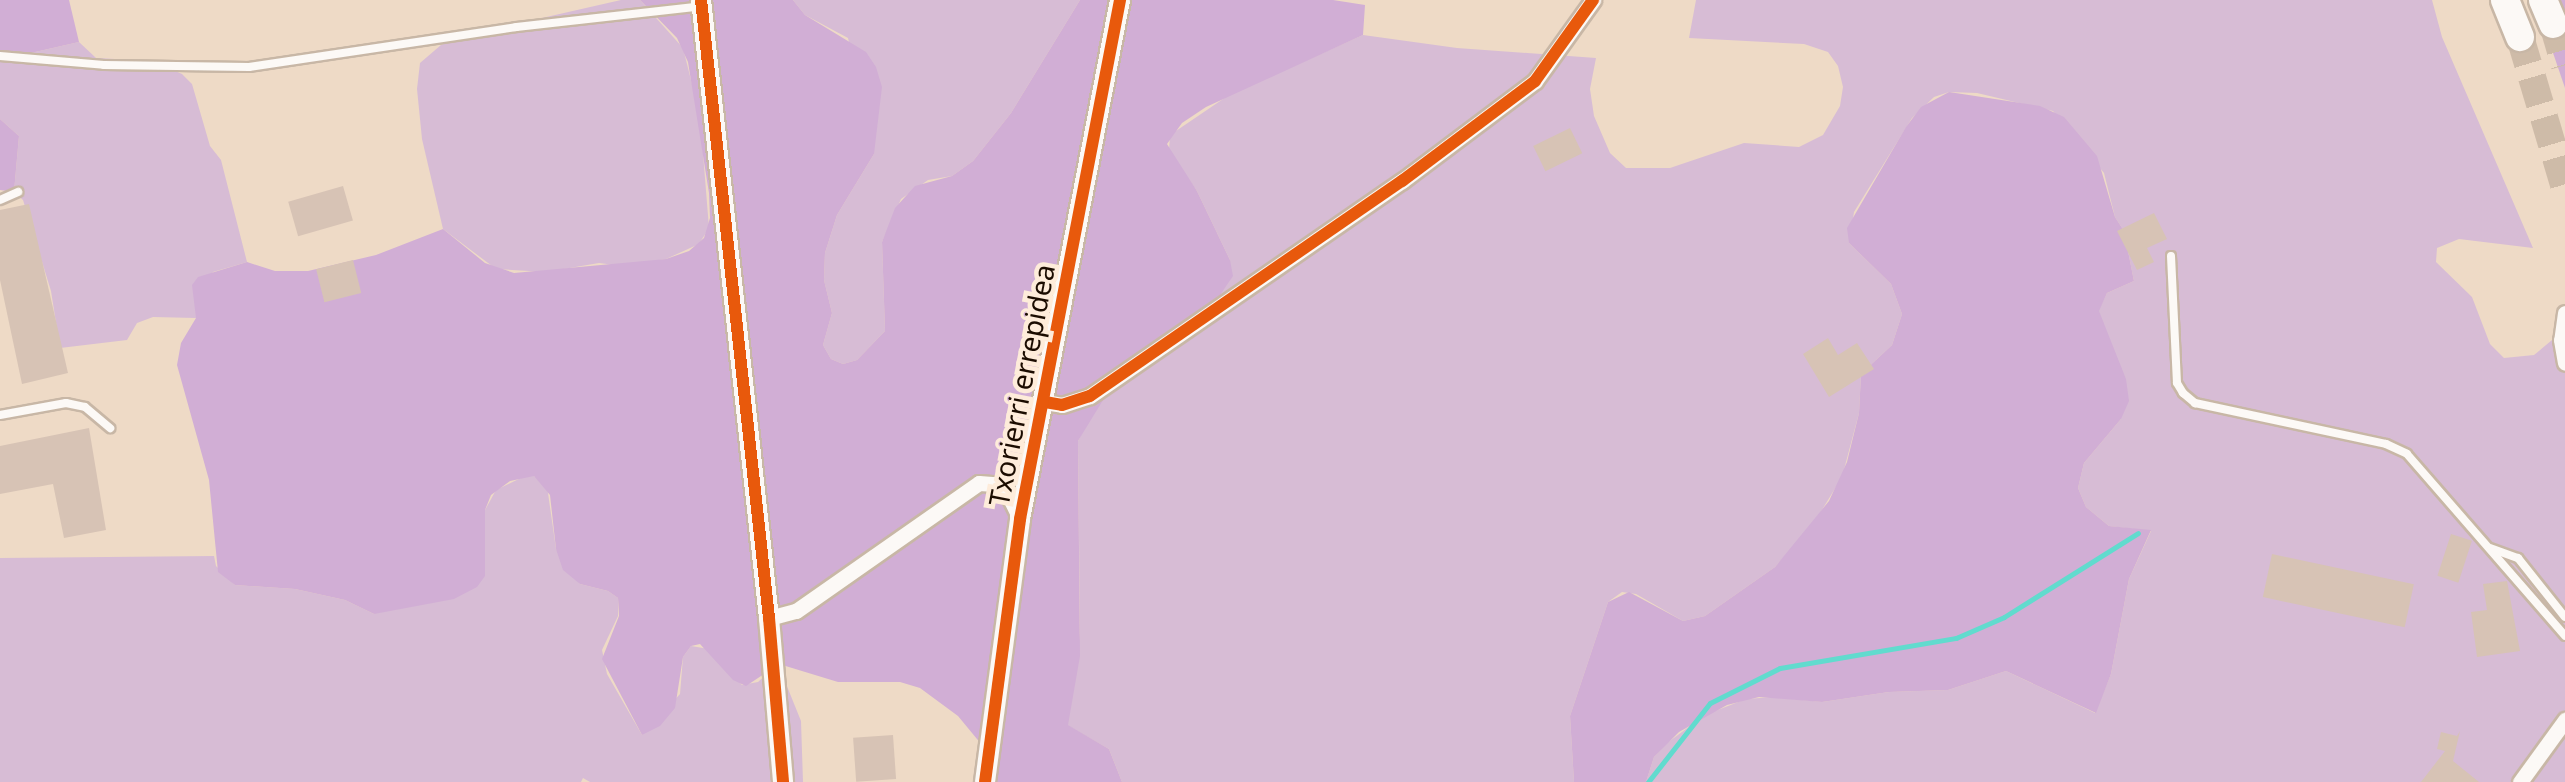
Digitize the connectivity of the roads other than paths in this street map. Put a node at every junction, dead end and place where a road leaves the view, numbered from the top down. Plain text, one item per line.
1 (1120, 0) edge
2 (1593, 0) edge
3 (2505, 0) edge
4 (701, 3) edge
5 (2520, 37) tunnel mouth
6 (0, 56) edge
7 (18, 192) dead end
8 (0, 200) edge
9 (2172, 256) dead end
10 (2565, 313) edge
11 (2565, 363) edge
12 (1045, 402) junction
13 (0, 416) edge
14 (110, 428) dead end
15 (1020, 519) junction
16 (2489, 548) junction
17 (2565, 617) edge
18 (769, 618) junction
19 (2565, 636) edge
20 (2565, 720) edge
21 (783, 782) edge
22 (985, 782) edge
23 (2520, 782) edge

1 - 12 street, Txorierri errepidea
2 - 12 street
3 - 5 highway
4 - 6 lane
4 - 18 street
7 - 8 lane
9 - 16 lane
10 - 11 street
12 - 15 street, Txorierri errepidea
13 - 14 lane
15 - 18 street
15 - 22 street, Txorierri errepidea
16 - 17 lane
16 - 19 lane
18 - 21 street
20 - 23 street

